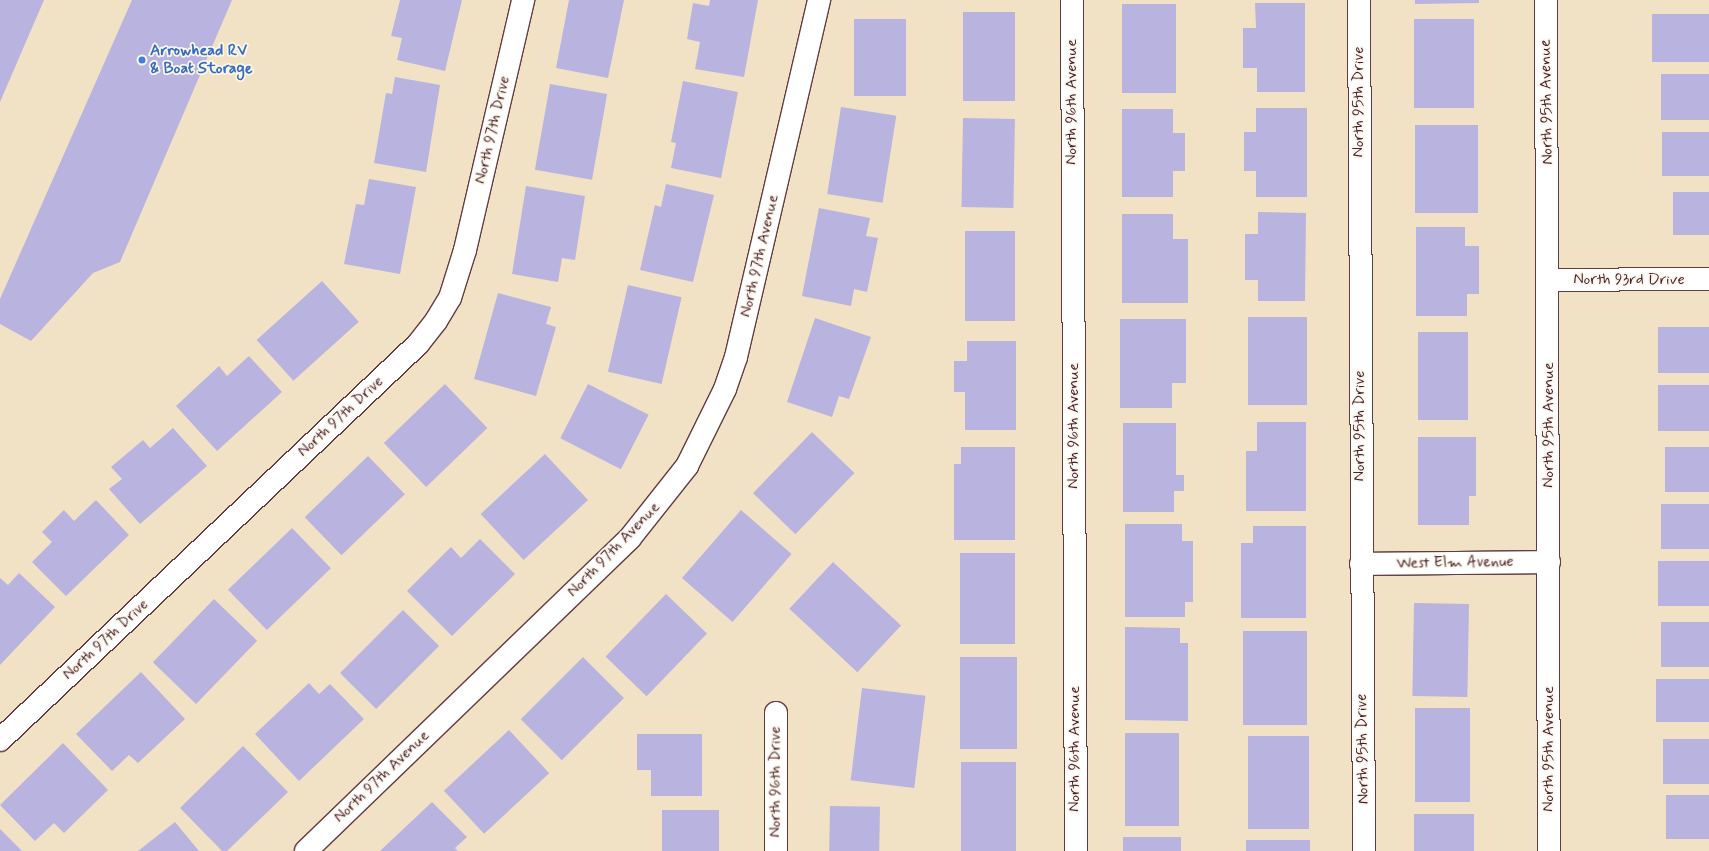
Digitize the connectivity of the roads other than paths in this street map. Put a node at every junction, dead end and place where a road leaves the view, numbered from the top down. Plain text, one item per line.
1 (522, 0) edge
2 (819, 0) edge
3 (1072, 0) edge
4 (1359, 0) edge
5 (1546, 0) edge
6 (1549, 280) junction
7 (1709, 280) edge
8 (1549, 562) junction
9 (1360, 564) junction
10 (776, 713) dead end
11 (0, 740) edge
12 (306, 851) edge
13 (776, 851) edge
14 (1076, 851) edge
15 (1364, 851) edge
16 (1549, 851) edge

1 - 11 street, North 97th Drive
2 - 12 street, North 97th Avenue
3 - 14 street, North 96th Avenue
4 - 9 street, North 95th Drive
5 - 6 street, North 95th Avenue
6 - 7 street, North 93rd Drive
6 - 8 street, North 95th Avenue
8 - 9 street, West Elm Avenue
8 - 16 street, North 95th Avenue
9 - 15 street, North 95th Drive
10 - 13 street, North 96th Drive

